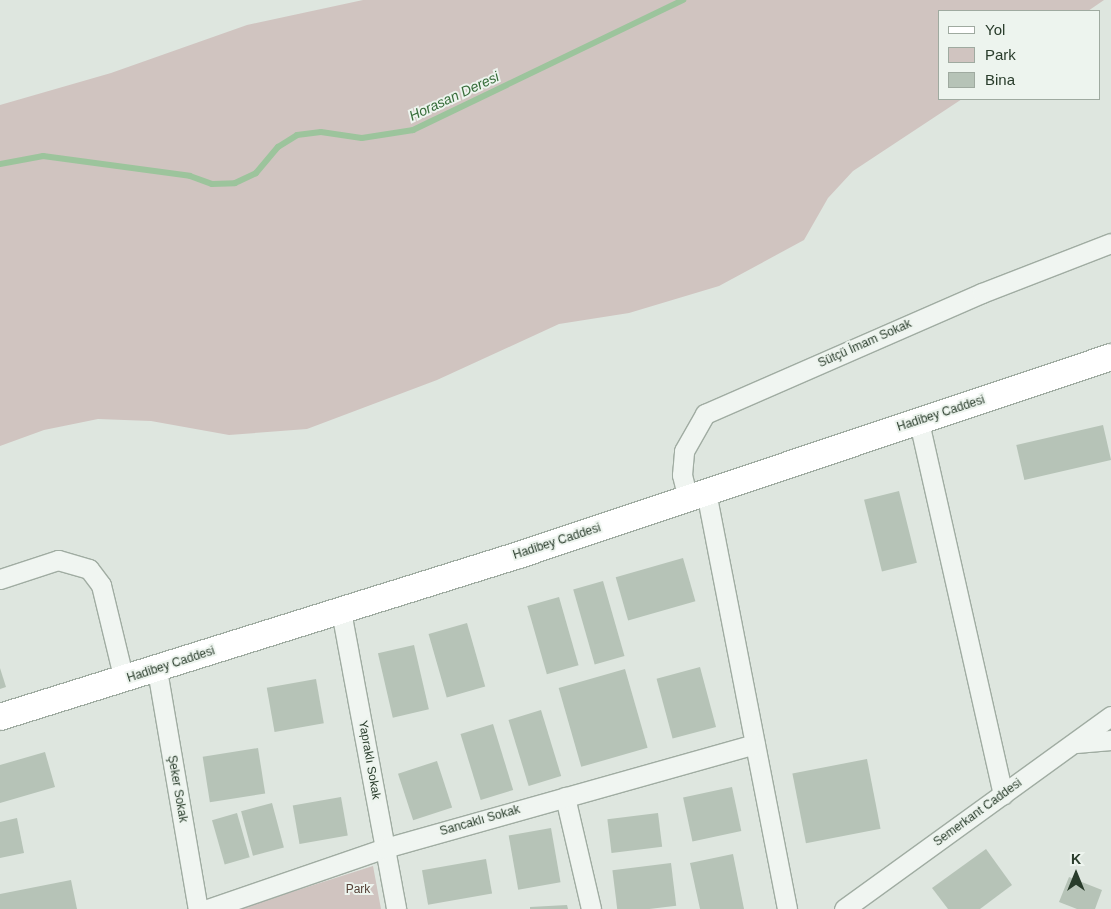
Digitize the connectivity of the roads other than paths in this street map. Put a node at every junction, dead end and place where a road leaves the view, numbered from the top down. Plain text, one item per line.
1 (1111, 243) edge
2 (1111, 357) edge
3 (918, 422) junction
4 (697, 496) junction
5 (0, 579) edge
6 (341, 611) junction
7 (157, 670) junction
8 (124, 680) junction
9 (1111, 716) edge
10 (0, 717) edge
11 (1111, 740) edge
12 (755, 744) junction
13 (1075, 744) junction
14 (1003, 795) junction
15 (565, 797) junction
16 (384, 848) junction
17 (198, 909) edge
18 (208, 909) edge
19 (396, 909) edge
20 (591, 909) edge
21 (787, 909) edge
22 (844, 909) edge

1 - 4 street, Sütçü İmam Sokak
2 - 3 main road, Hadibey Caddesi
3 - 4 main road, Hadibey Caddesi
3 - 14 street
4 - 6 main road, Hadibey Caddesi
4 - 12 street, Sütçü İmam Sokak
5 - 8 street
6 - 7 main road, Hadibey Caddesi
6 - 16 street, Yapraklı Sokak
7 - 8 main road, Hadibey Caddesi
7 - 17 street, Şeker Sokak
8 - 10 main road, Hadibey Caddesi
9 - 13 street, Semerkant Caddesi
11 - 13 street
12 - 15 street, Sancaklı Sokak
12 - 21 street, Sütçü İmam Sokak
13 - 14 street, Semerkant Caddesi
14 - 22 street, Semerkant Caddesi
15 - 16 street, Sancaklı Sokak
15 - 20 street
16 - 18 street, Sancaklı Sokak
16 - 19 street, Yapraklı Sokak

